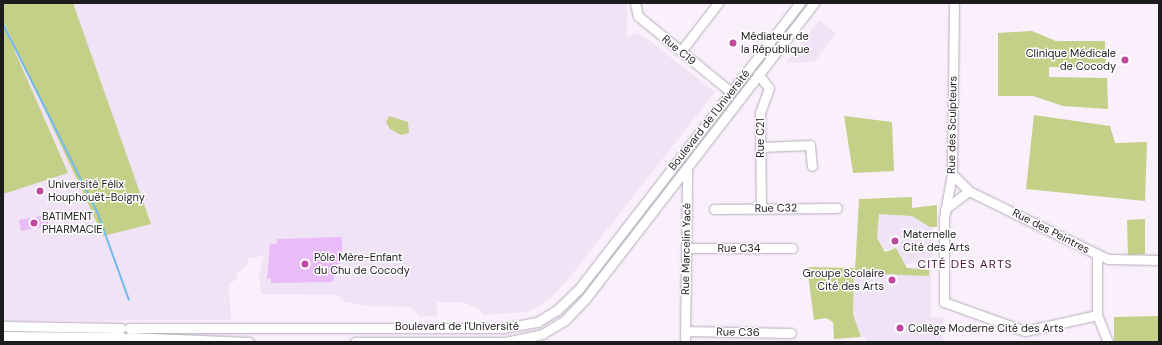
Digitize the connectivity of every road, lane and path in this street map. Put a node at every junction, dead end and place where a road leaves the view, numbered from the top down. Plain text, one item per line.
1 (634, 3) edge
2 (718, 3) edge
3 (800, 3) edge
4 (814, 3) edge
5 (954, 3) edge
6 (681, 51) junction
7 (758, 74) junction
8 (731, 92) junction
9 (760, 147) junction
10 (678, 161) junction
11 (812, 166) dead end
12 (687, 168) junction
13 (952, 174) junction
14 (969, 191) junction
15 (761, 208) junction
16 (837, 208) dead end
17 (714, 209) dead end
18 (945, 209) junction
19 (686, 248) junction
20 (792, 248) dead end
21 (1097, 254) junction
22 (1159, 260) edge
23 (1097, 315) junction
24 (432, 325) junction
25 (3, 326) edge
26 (91, 328) junction
27 (191, 328) junction
28 (685, 331) junction
29 (791, 332) dead end
30 (128, 333) junction
31 (3, 336) edge
32 (92, 337) junction
33 (192, 340) edge
34 (432, 340) junction
35 (249, 342) edge
36 (355, 342) edge
37 (501, 342) edge
38 (505, 342) edge
39 (685, 342) edge
40 (1108, 342) edge

1 - 6 street, Rue C19
2 - 6 street
3 - 8 street, Boulevard de l'Université
4 - 7 street, Boulevard de l'Université
5 - 13 street, Rue des Sculpteurs
6 - 8 street, Rue C19
7 - 9 street, Rue C21
7 - 12 street, Boulevard de l'Université
8 - 10 street, Boulevard de l'Université
9 - 11 street
9 - 15 street, Rue C21
10 - 12 street
10 - 24 street, Boulevard de l'Université
12 - 19 street, Rue Marcelin Yacé
12 - 38 street, Boulevard de l'Université
13 - 14 street, Rue des Peintres
13 - 18 street, Rue des Sculpteurs
14 - 18 street
14 - 21 street, Rue des Peintres
15 - 16 street, Rue C32
15 - 17 street, Rue C32
18 - 23 street, Rue des Sculpteurs
19 - 20 street, Rue C34
19 - 28 street, Rue Marcelin Yacé
21 - 22 street, Rue des Peintres
21 - 23 street
23 - 40 street
24 - 27 street, Boulevard de l'Université
24 - 34 street
25 - 26 street, Boulevard de l'Université
26 - 30 street, Boulevard de l'Université
26 - 32 street
27 - 30 street, Boulevard de l'Université
27 - 33 street
28 - 29 street, Rue C36
28 - 39 street, Rue Marcelin Yacé
30 - 32 street, Boulevard de l'Université
30 - 33 street, Boulevard de l'Université
31 - 32 street, Boulevard de l'Université
33 - 35 street, Boulevard de l'Université
34 - 36 street, Boulevard de l'Université
34 - 37 street, Boulevard de l'Université

